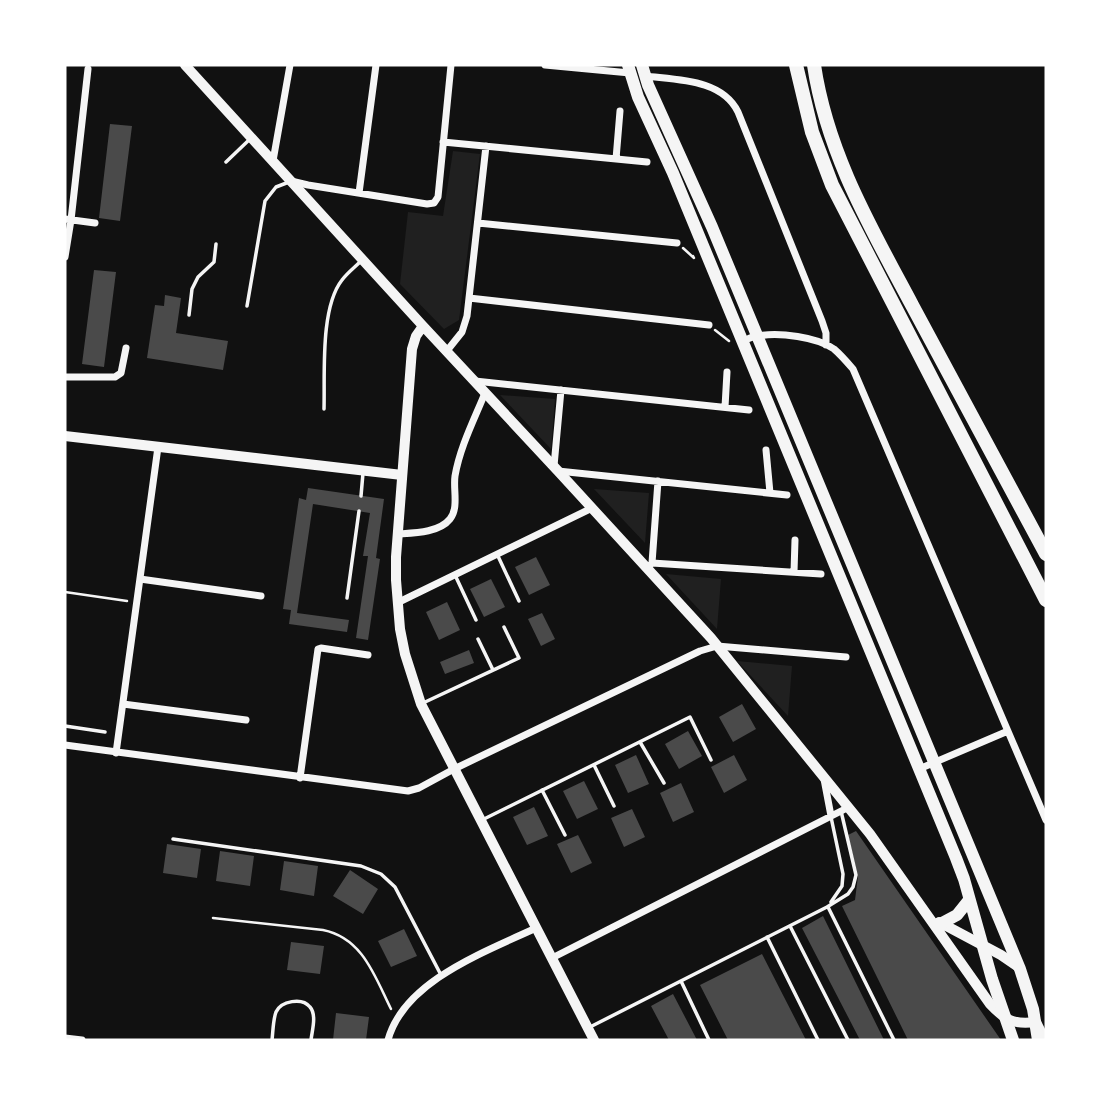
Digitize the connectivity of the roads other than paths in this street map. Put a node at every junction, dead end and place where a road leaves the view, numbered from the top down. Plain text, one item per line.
1 (185, 65) edge
2 (290, 65) edge
3 (376, 65) edge
4 (451, 65) edge
5 (545, 65) edge
6 (796, 65) edge
7 (814, 65) edge
8 (88, 69) dead end
9 (629, 69) edge
10 (643, 70) edge
11 (620, 111) dead end
12 (251, 138) junction
13 (443, 142) junction
14 (486, 146) junction
15 (616, 159) junction
16 (273, 161) junction
17 (226, 162) dead end
18 (647, 162) dead end
19 (291, 181) junction
20 (359, 194) junction
21 (68, 220) edge
22 (95, 223) dead end
23 (478, 223) junction
24 (677, 243) dead end
25 (216, 244) dead end
26 (65, 257) edge
27 (362, 259) junction
28 (469, 298) junction
29 (247, 306) dead end
30 (189, 315) dead end
31 (709, 325) road end
32 (422, 326) junction
33 (757, 336) junction
34 (743, 341) junction
35 (826, 345) junction
36 (126, 348) dead end
37 (446, 352) junction
38 (727, 372) dead end
39 (65, 377) edge
40 (474, 381) junction
41 (561, 390) junction
42 (485, 393) junction
43 (725, 407) junction
44 (324, 409) dead end
45 (749, 410) dead end
46 (65, 436) edge
47 (158, 447) junction
48 (766, 450) dead end
49 (556, 468) junction
50 (364, 471) junction
51 (402, 475) junction
52 (658, 481) junction
53 (770, 493) junction
54 (787, 495) dead end
55 (361, 496) dead end
56 (592, 508) junction
57 (359, 511) dead end
58 (398, 534) junction
59 (795, 540) dead end
60 (497, 554) junction
61 (1046, 554) edge
62 (649, 566) junction
63 (794, 572) junction
64 (821, 574) dead end
65 (455, 575) junction
66 (140, 579) junction
67 (261, 596) dead end
68 (347, 598) dead end
69 (1046, 600) edge
70 (519, 601) dead end
71 (397, 603) junction
72 (476, 620) dead end
73 (504, 627) dead end
74 (478, 639) dead end
75 (717, 646) junction
76 (368, 655) dead end
77 (846, 657) dead end
78 (493, 670) junction
79 (123, 704) junction
80 (421, 704) junction
81 (246, 720) dead end
82 (65, 726) edge
83 (1008, 731) junction
84 (105, 732) dead end
85 (640, 742) junction
86 (65, 746) edge
87 (116, 753) junction
88 (711, 760) dead end
89 (934, 762) junction
90 (594, 765) junction
91 (454, 769) junction
92 (919, 769) junction
93 (823, 775) junction
94 (300, 778) junction
95 (664, 783) dead end
96 (542, 790) junction
97 (614, 806) dead end
98 (845, 809) junction
99 (831, 816) junction
100 (1046, 820) edge
101 (480, 821) junction
102 (565, 835) dead end
103 (173, 839) dead end
104 (969, 900) junction
105 (828, 906) junction
106 (927, 913) junction
107 (942, 923) junction
108 (790, 926) junction
109 (536, 928) junction
110 (767, 937) junction
111 (982, 945) junction
112 (552, 958) junction
113 (1020, 969) junction
114 (441, 975) junction
115 (681, 981) junction
116 (1006, 1020) junction
117 (1036, 1022) junction
118 (588, 1028) junction
119 (65, 1038) edge
120 (82, 1040) edge
121 (272, 1040) edge
122 (312, 1040) edge
123 (388, 1040) edge
124 (594, 1040) edge
125 (709, 1040) edge
126 (818, 1040) edge
127 (848, 1040) edge
128 (894, 1040) edge
129 (1013, 1040) edge
130 (1038, 1040) edge
131 (1045, 1040) edge

1 - 12 street
2 - 16 street
3 - 20 street
4 - 13 street
5 - 9 street
6 - 69 highway
7 - 61 highway
8 - 21 street
9 - 34 highway
10 - 33 highway
10 - 35 street
11 - 15 street
12 - 16 street
12 - 17 lane
13 - 14 street
13 - 20 street
14 - 15 street
14 - 23 street
15 - 18 street
16 - 19 street
19 - 20 street
19 - 27 street
19 - 29 lane
21 - 22 street
21 - 26 street
23 - 24 street
23 - 28 street
25 - 30 lane
27 - 32 street
27 - 44 lane
28 - 31 street
28 - 37 street
32 - 37 street
32 - 51 street
33 - 34 street
33 - 35 street
33 - 89 highway
34 - 92 highway
35 - 83 street
36 - 39 street
37 - 40 street
38 - 43 street
40 - 41 street
40 - 42 street
41 - 43 street
41 - 49 street
42 - 49 street
42 - 58 street
43 - 45 street
46 - 47 street
47 - 50 street
47 - 66 street
48 - 53 street
49 - 52 street
49 - 56 street
50 - 51 street
50 - 55 lane
51 - 58 street
52 - 53 street
52 - 62 street
53 - 54 street
56 - 60 street
56 - 62 street
57 - 68 lane
58 - 71 street
59 - 63 street
60 - 65 street
60 - 70 lane
62 - 63 street
62 - 75 street
63 - 64 street
65 - 71 street
65 - 72 lane
66 - 67 street
66 - 79 street
71 - 80 street
73 - 78 lane
74 - 78 lane
75 - 77 street
75 - 91 street
75 - 93 street
76 - 94 street
78 - 80 lane
79 - 81 street
79 - 87 street
80 - 91 street
82 - 84 lane
83 - 89 street
83 - 100 street
85 - 88 lane
85 - 90 lane
85 - 95 lane
86 - 87 street
87 - 94 street
89 - 92 street
89 - 113 highway
90 - 96 lane
90 - 97 lane
91 - 94 street
91 - 101 street
92 - 104 highway
93 - 98 street
93 - 99 street
96 - 101 lane
96 - 102 lane
98 - 99 street
98 - 105 lane
98 - 106 street
99 - 105 lane
99 - 112 street
101 - 109 street
103 - 114 lane
104 - 107 highway
104 - 111 highway
105 - 108 lane
105 - 128 lane
106 - 107 street
106 - 116 street
107 - 111 street
108 - 110 lane
108 - 127 lane
109 - 112 street
109 - 114 street
110 - 115 lane
110 - 126 lane
111 - 113 street
111 - 116 highway
112 - 118 street
113 - 117 highway
114 - 123 street
115 - 118 lane
115 - 125 lane
116 - 117 street
116 - 129 highway
117 - 130 highway
117 - 131 street
118 - 124 street
119 - 120 street
121 - 122 lane

